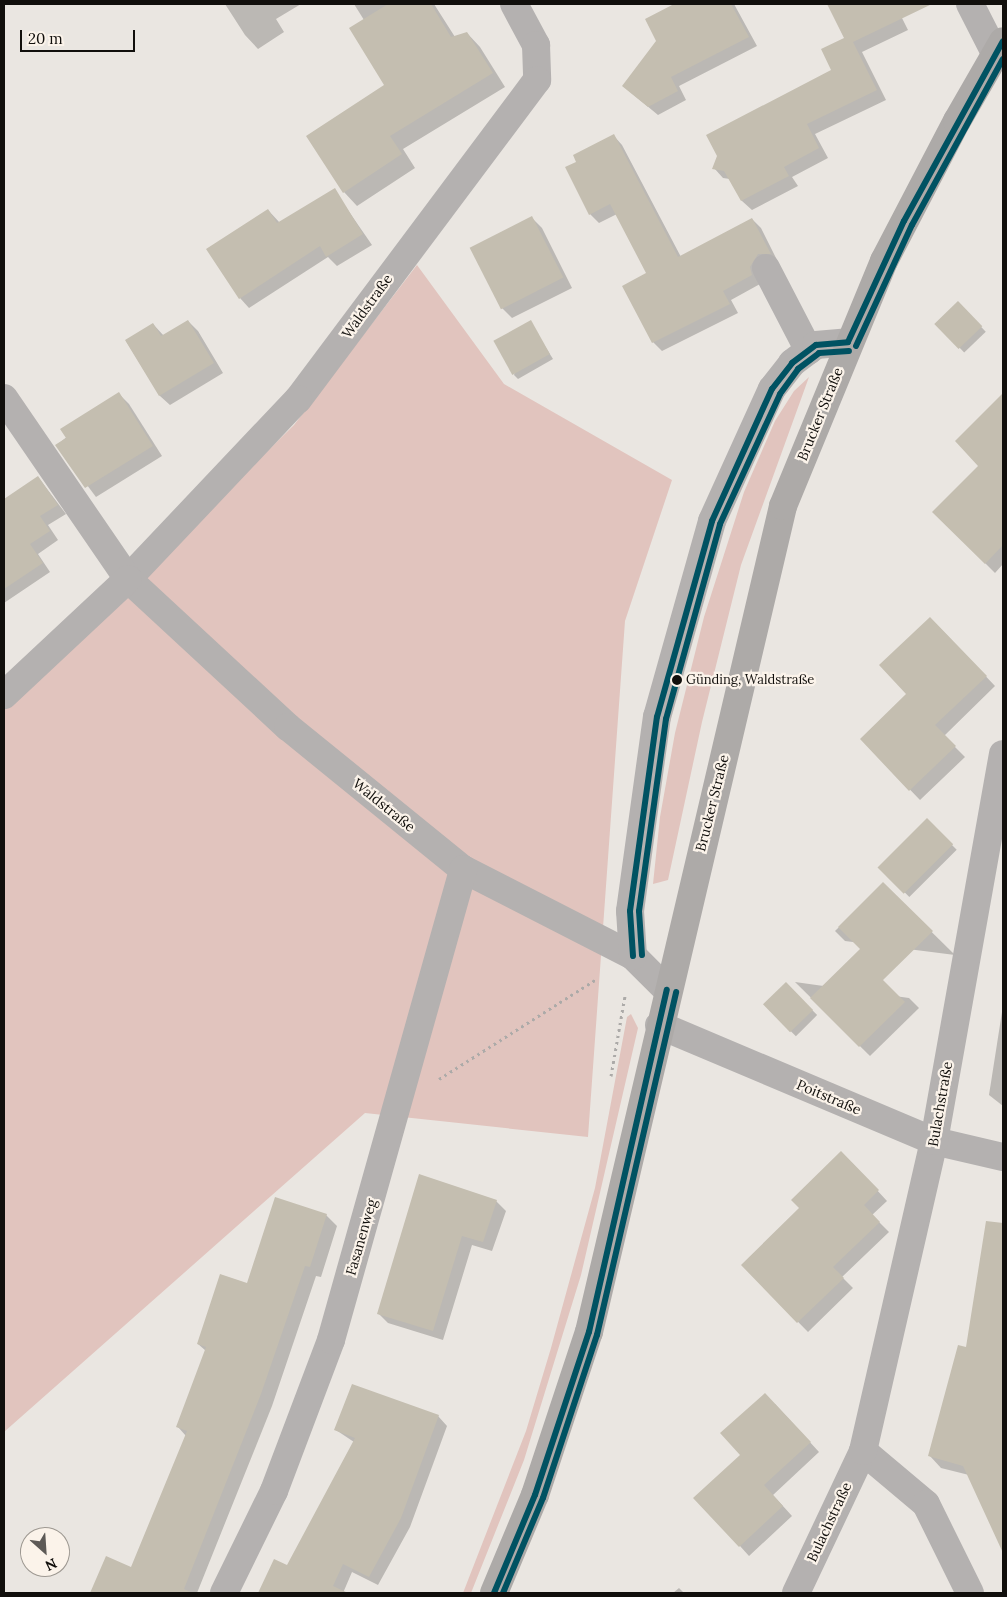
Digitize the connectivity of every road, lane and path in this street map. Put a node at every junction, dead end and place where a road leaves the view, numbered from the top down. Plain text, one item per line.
1 (514, 4) edge
2 (970, 4) edge
3 (999, 47) edge
4 (766, 268) dead end
5 (848, 342) junction
6 (809, 351) junction
7 (4, 398) edge
8 (128, 579) junction
9 (4, 696) edge
10 (1003, 754) edge
11 (463, 869) junction
12 (632, 956) junction
13 (667, 990) junction
14 (659, 1025) junction
15 (610, 1082) dead end
16 (399, 1106) junction
17 (934, 1141) junction
18 (1003, 1157) edge
19 (863, 1451) junction
20 (224, 1593) edge
21 (494, 1593) edge
22 (796, 1593) edge
23 (970, 1593) edge

1 - 8 street, Waldstraße
2 - 3 street
3 - 5 main road, Brucker Straße
4 - 6 street
5 - 6 street
5 - 13 main road, Brucker Straße
6 - 12 street
7 - 8 street, Waldstraße
8 - 9 street, Waldstraße
8 - 11 street, Waldstraße
10 - 17 street, Bulachstraße
11 - 12 street, Waldstraße
11 - 16 street, Fasanenweg
12 - 13 street, Waldstraße
12 - 15 path
12 - 16 path
13 - 14 main road, Brucker Straße
14 - 17 street, Poitstraße
14 - 21 main road, Brucker Straße
16 - 20 street, Fasanenweg
17 - 18 street, Poitstraße
17 - 19 street, Bulachstraße
19 - 22 street, Bulachstraße
19 - 23 street

